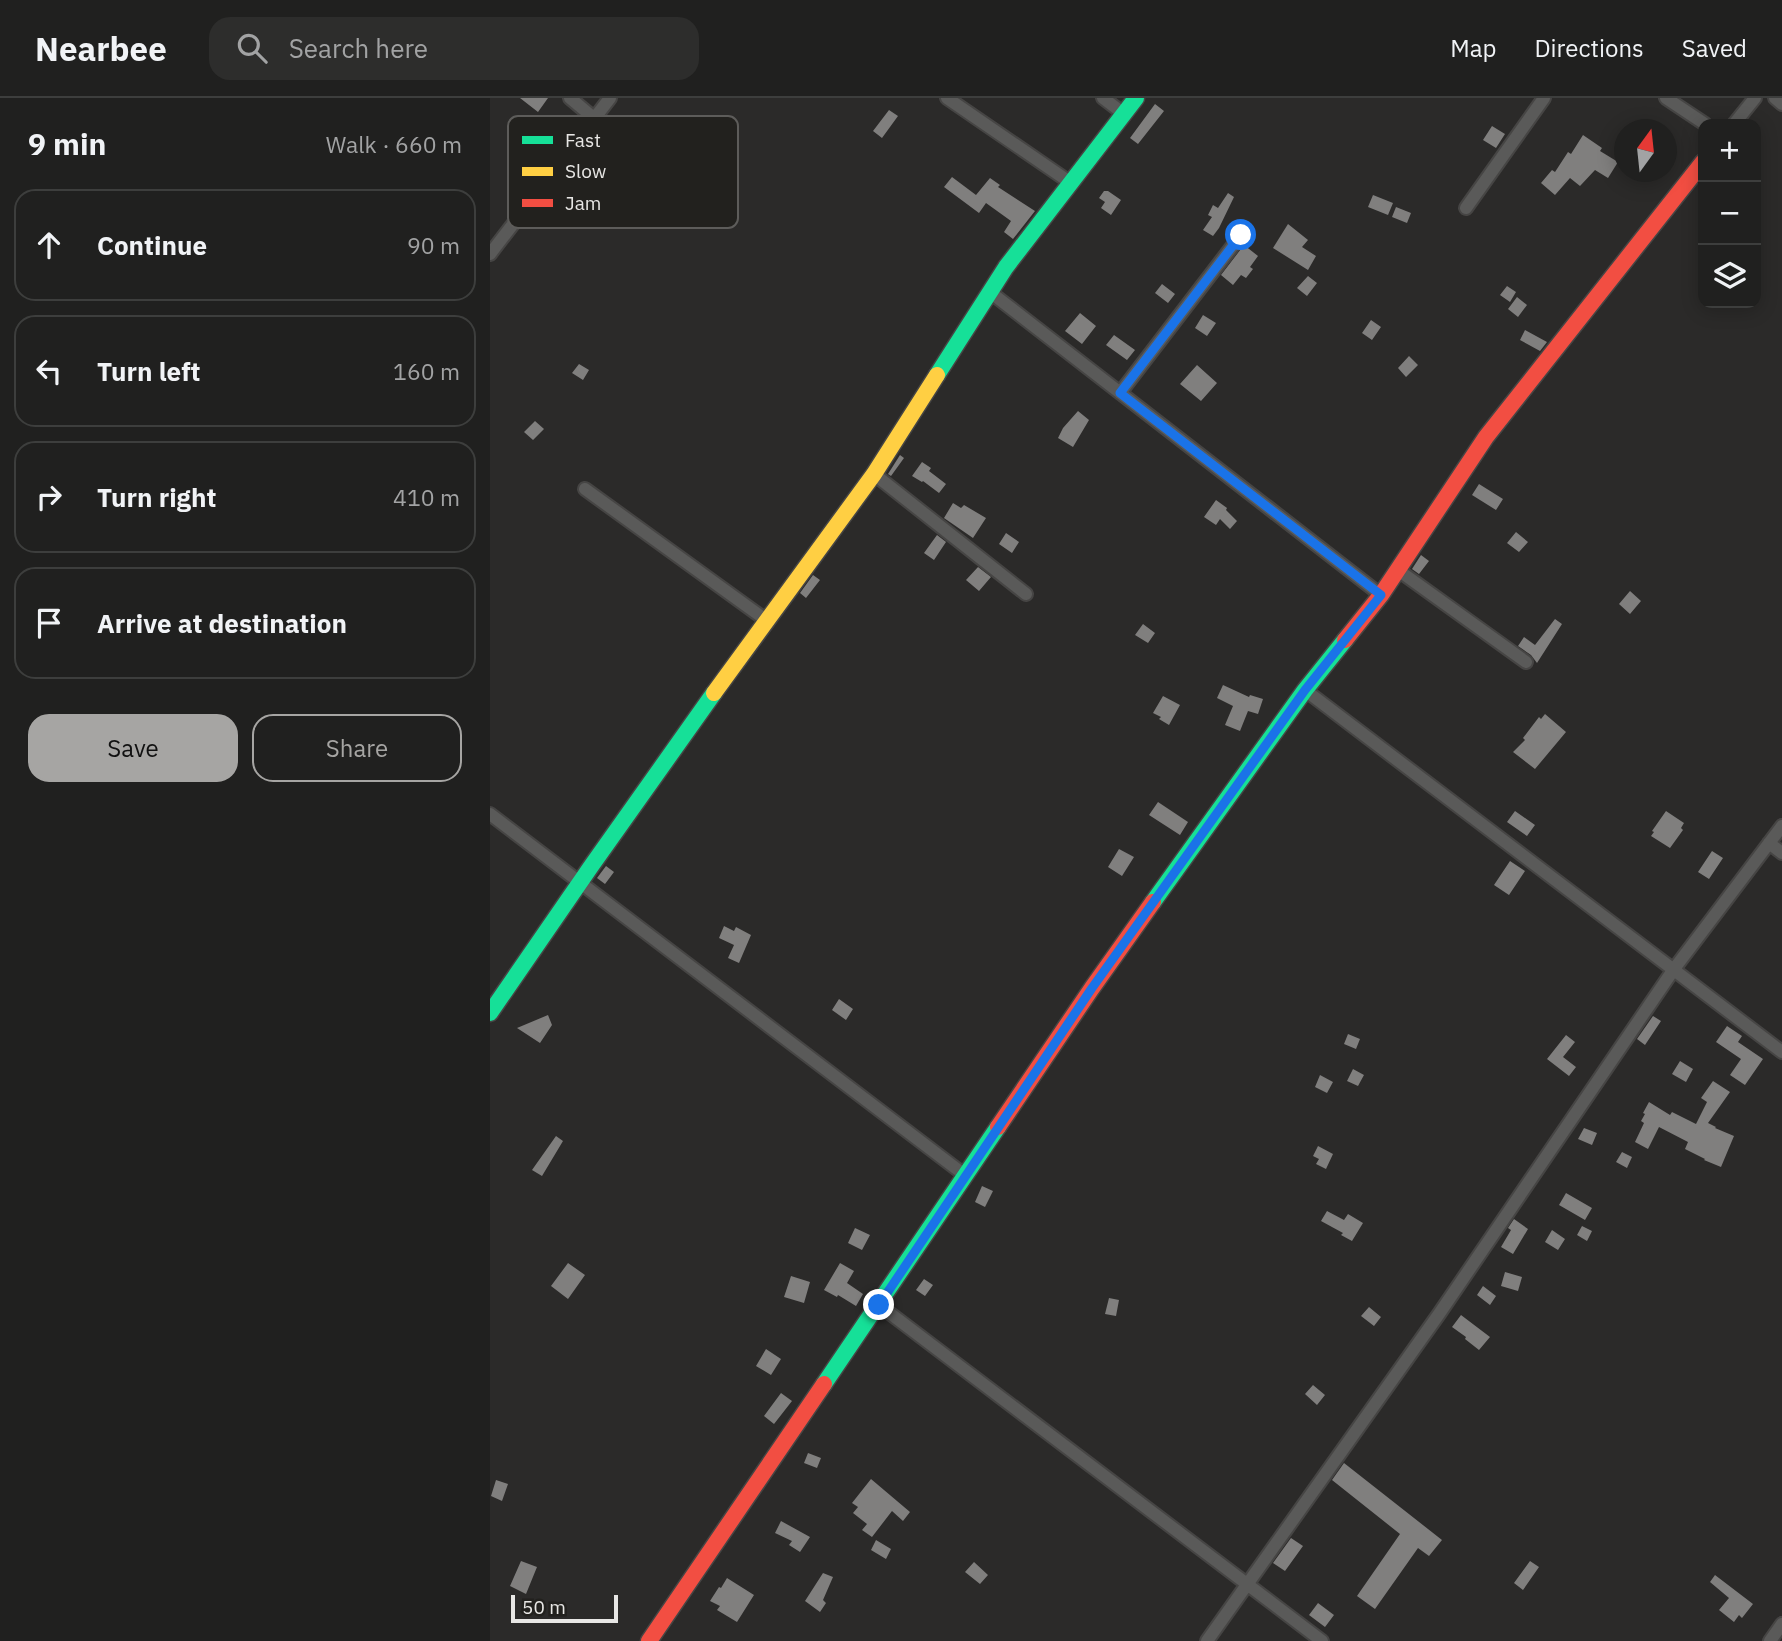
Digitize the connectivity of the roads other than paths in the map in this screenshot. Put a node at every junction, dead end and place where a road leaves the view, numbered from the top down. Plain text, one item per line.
1 (570, 98) edge
2 (610, 98) edge
3 (947, 98) edge
4 (1103, 98) edge
5 (1136, 98) edge
6 (1544, 98) edge
7 (1666, 98) edge
8 (1755, 98) edge
9 (1774, 98) edge
10 (1782, 104) edge
11 (1124, 114) junction
12 (591, 116) edge
13 (597, 116) edge
14 (1698, 119) edge
15 (1738, 119) edge
16 (1698, 168) edge
17 (1071, 183) junction
18 (1466, 208) dead end
19 (510, 228) edge
20 (1241, 235) dead end
21 (490, 254) edge
22 (990, 292) junction
23 (1120, 393) junction
24 (874, 474) junction
25 (584, 489) dead end
26 (1398, 570) junction
27 (1026, 594) dead end
28 (1381, 595) junction
29 (766, 620) junction
30 (1526, 662) dead end
31 (1305, 690) junction
32 (490, 814) edge
33 (1782, 826) edge
34 (1769, 843) junction
35 (1782, 853) edge
36 (580, 881) junction
37 (1674, 969) junction
38 (490, 1013) edge
39 (1782, 1052) edge
40 (966, 1176) junction
41 (879, 1305) junction
42 (1247, 1584) junction
43 (1782, 1624) edge
44 (649, 1641) edge
45 (1207, 1641) edge
46 (1322, 1641) edge
47 (1770, 1641) edge

1 - 12 street
2 - 13 street
3 - 17 street
4 - 11 street
5 - 11 street
6 - 18 street
7 - 14 street
8 - 15 street
9 - 10 street
11 - 17 street
16 - 26 street
17 - 22 street
19 - 21 street
20 - 23 street
22 - 23 street
22 - 24 street
23 - 28 street
24 - 27 street
24 - 29 street
25 - 29 street
26 - 28 street
26 - 30 street
28 - 31 street
29 - 36 street
31 - 37 street
31 - 40 street
32 - 36 street
33 - 34 street
34 - 35 street
34 - 37 street
36 - 38 street
36 - 40 street
37 - 39 street
37 - 42 street
40 - 41 street
41 - 42 street
41 - 44 street
42 - 45 street
42 - 46 street
43 - 47 street

